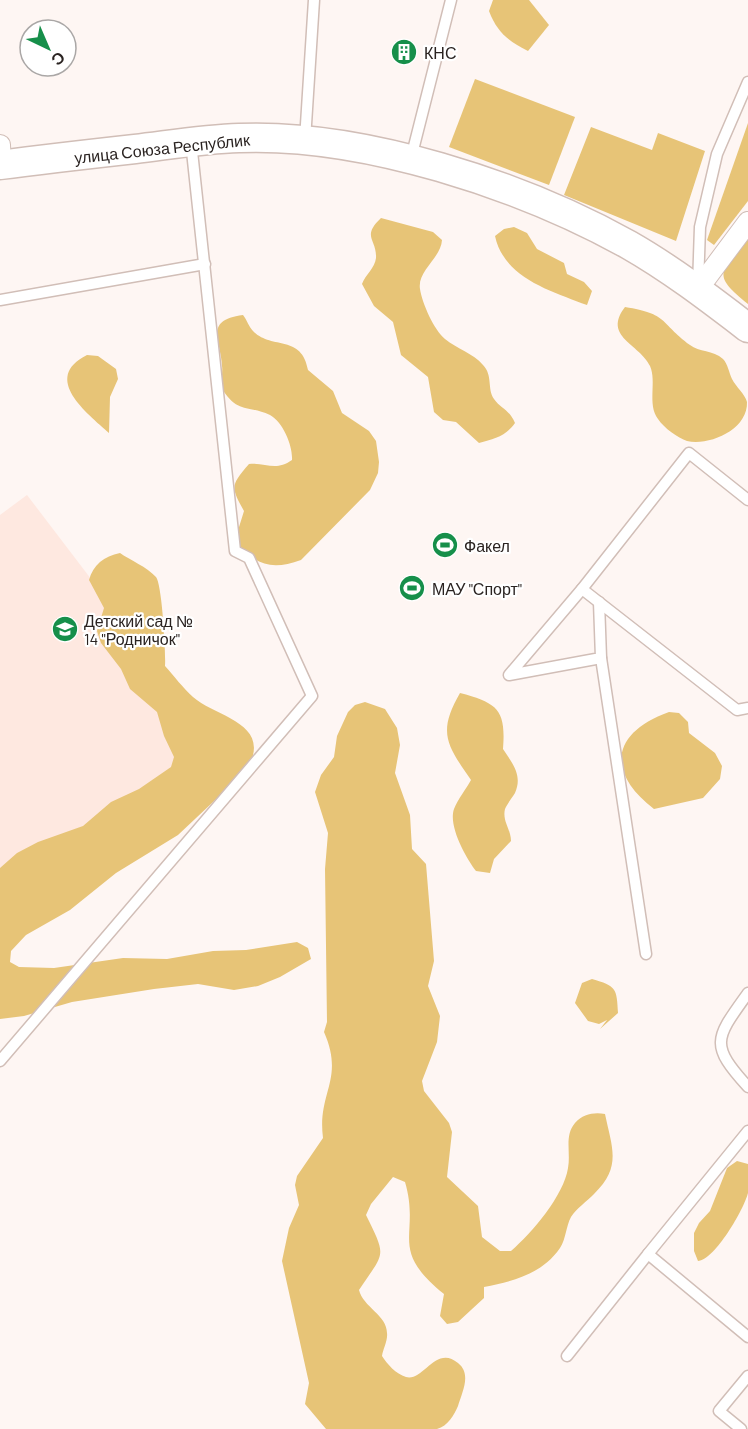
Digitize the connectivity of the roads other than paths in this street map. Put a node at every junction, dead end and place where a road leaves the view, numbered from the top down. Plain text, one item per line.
1 (314, 0) edge
2 (451, 0) edge
3 (748, 82) edge
4 (305, 141) junction
5 (191, 142) junction
6 (0, 158) edge
7 (410, 161) junction
8 (748, 222) edge
9 (205, 264) junction
10 (698, 289) junction
11 (0, 300) edge
12 (748, 328) edge
13 (748, 500) edge
14 (582, 589) junction
15 (599, 602) junction
16 (600, 658) junction
17 (748, 708) edge
18 (646, 954) dead end
19 (748, 993) edge
20 (0, 1061) edge
21 (748, 1087) edge
22 (748, 1131) edge
23 (648, 1254) junction
24 (748, 1336) edge
25 (567, 1356) dead end
26 (748, 1376) edge
27 (741, 1429) edge

1 - 4 lane
2 - 7 lane
3 - 10 lane
4 - 5 street, улица Союза Республик
4 - 7 street, улица Союза Республик
5 - 6 street, улица Союза Республик
5 - 9 lane
7 - 10 street, улица Союза Республик
8 - 10 street
9 - 11 lane
9 - 20 lane
10 - 12 street, улица Союза Республик
13 - 14 lane
14 - 15 lane
14 - 16 lane
15 - 16 lane
15 - 17 lane
16 - 18 lane
19 - 21 lane
22 - 23 lane
23 - 24 lane
23 - 25 lane
26 - 27 lane

